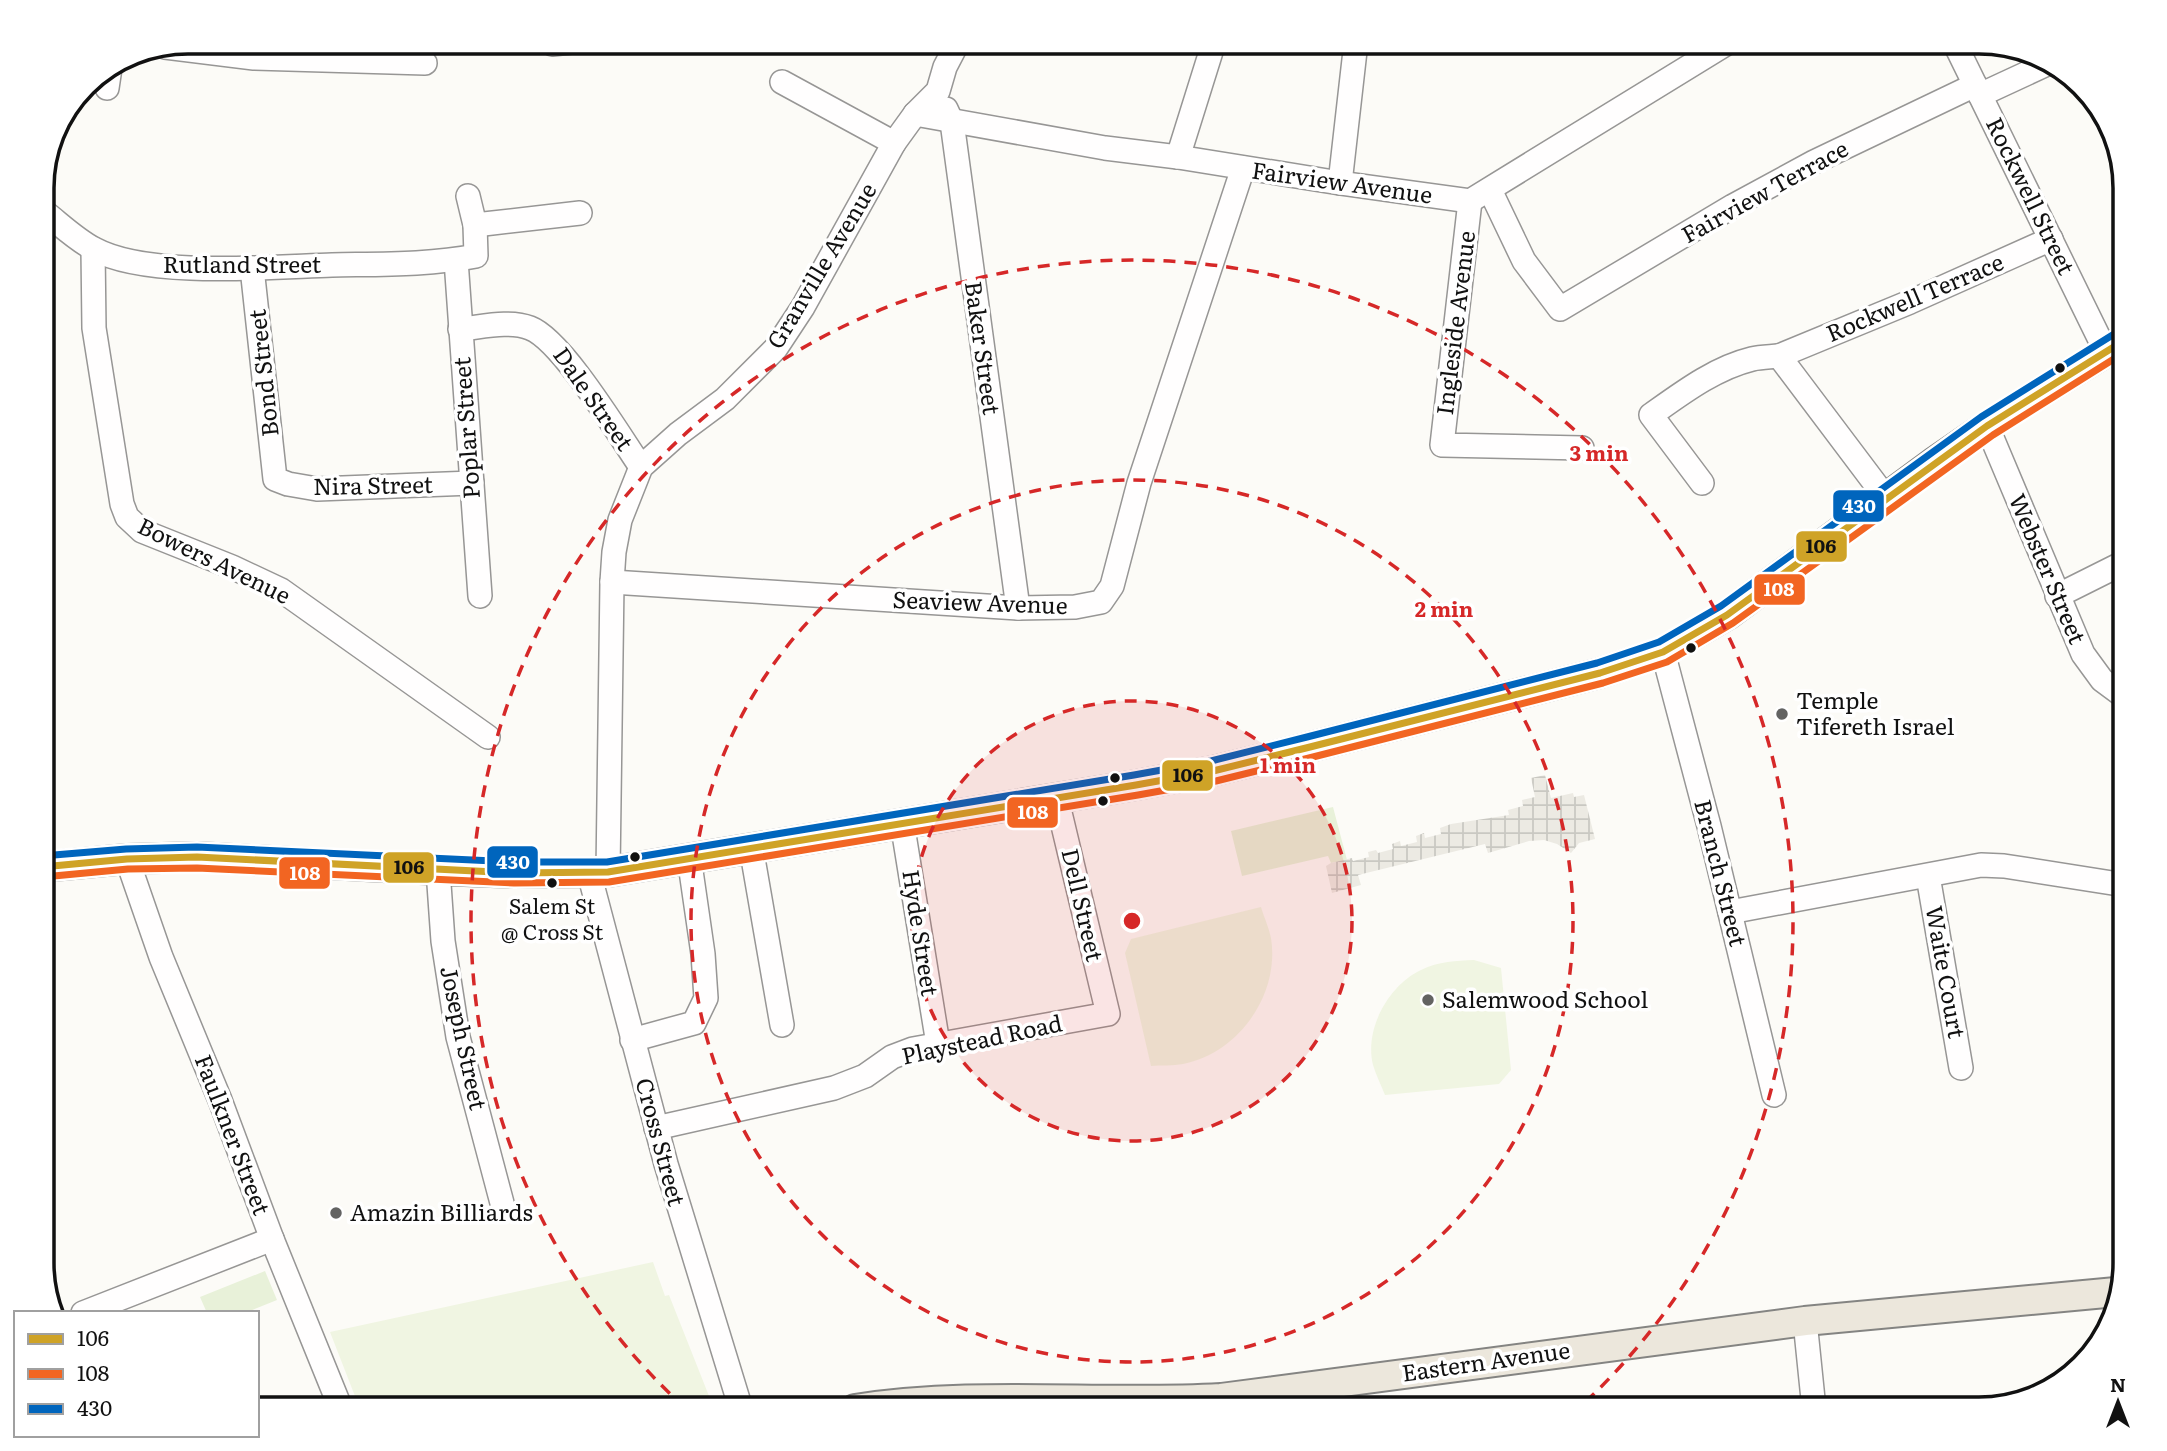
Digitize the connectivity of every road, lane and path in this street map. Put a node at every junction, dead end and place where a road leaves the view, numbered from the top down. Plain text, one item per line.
1 (1210, 54) edge
2 (1355, 54) edge
3 (1709, 54) edge
4 (1960, 54) edge
5 (230, 55) edge
6 (951, 55) edge
7 (425, 63) dead end
8 (2038, 68) edge
9 (782, 82) dead end
10 (1978, 90) junction
11 (938, 91) junction
12 (915, 114) junction
13 (952, 122) junction
14 (894, 143) junction
15 (1178, 157) junction
16 (1243, 168) junction
17 (1340, 183) junction
18 (1480, 195) junction
19 (468, 196) dead end
20 (580, 213) dead end
21 (55, 220) edge
22 (475, 225) junction
23 (2050, 239) junction
24 (93, 249) junction
25 (456, 260) junction
26 (252, 268) junction
27 (460, 329) junction
28 (2113, 342) edge
29 (2113, 346) edge
30 (1779, 356) junction
31 (1987, 426) junction
32 (1582, 448) dead end
33 (641, 467) junction
34 (275, 479) joint
35 (1702, 483) dead end
36 (472, 484) junction
37 (1886, 498) junction
38 (2113, 568) edge
39 (612, 582) junction
40 (480, 596) dead end
41 (2057, 596) junction
42 (1018, 608) junction
43 (1663, 652) junction
44 (2113, 688) edge
45 (488, 737) dead end
46 (1056, 796) junction
47 (902, 821) junction
48 (751, 847) junction
49 (689, 857) junction
50 (127, 859) junction
51 (55, 866) edge
52 (438, 870) junction
53 (598, 872) junction
54 (1928, 876) junction
55 (2113, 883) edge
56 (1730, 912) junction
57 (1108, 1014) joint
58 (782, 1025) dead end
59 (632, 1040) junction
60 (938, 1044) junction
61 (1961, 1068) dead end
62 (1774, 1095) dead end
63 (656, 1128) junction
64 (502, 1203) dead end
65 (272, 1239) junction
66 (2109, 1293) edge
67 (88, 1311) edge
68 (1805, 1321) junction
69 (336, 1397) edge
70 (737, 1397) edge
71 (1301, 1397) edge
72 (1813, 1397) edge

1 - 15 street
2 - 17 street
3 - 18 street
4 - 10 street, Rockwell Street
5 - 7 street
6 - 11 street, Granville Avenue
8 - 10 street, Fairview Terrace
9 - 14 street
10 - 18 street, Fairview Terrace
10 - 23 street, Rockwell Street
11 - 12 street, Granville Avenue
11 - 13 street, Baker Street
12 - 13 street, Fairview Avenue
12 - 14 street, Granville Avenue
13 - 15 street, Fairview Avenue
13 - 42 street, Baker Street
14 - 33 street, Granville Avenue
15 - 16 street, Fairview Avenue
16 - 17 street, Fairview Avenue
16 - 42 street, Seaview Avenue
17 - 18 street, Fairview Avenue
18 - 32 street, Ingleside Avenue
19 - 22 street
20 - 22 street
21 - 24 street, Rutland Street
22 - 25 street
23 - 28 street, Rockwell Street
23 - 30 street, Rockwell Terrace
24 - 26 street, Rutland Street
24 - 45 street, Bowers Avenue
25 - 26 street, Rutland Street
25 - 27 street, Poplar Street
26 - 34 street, Bond Street
27 - 33 street, Dale Street
27 - 36 street, Poplar Street
29 - 31 main road
30 - 35 street, Rockwell Terrace
30 - 37 street
31 - 37 main road
31 - 41 street, Webster Street
33 - 39 street, Granville Avenue
34 - 36 street, Nira Street
36 - 40 street, Poplar Street
37 - 43 main road
38 - 41 street
39 - 42 street, Seaview Avenue
39 - 53 street, Granville Avenue
41 - 44 street, Webster Street
43 - 46 main road
43 - 56 street, Branch Street
46 - 47 main road
46 - 57 street, Dell Street
47 - 48 main road
47 - 60 street, Hyde Street
48 - 49 main road
48 - 58 street
49 - 53 main road
49 - 59 street
50 - 51 main road
50 - 52 main road
50 - 65 street, Faulkner Street
52 - 53 main road
52 - 64 street, Joseph Street
53 - 59 street, Cross Street
54 - 55 street
54 - 56 street
54 - 61 street, Waite Court
56 - 62 street, Branch Street
57 - 60 street, Playstead Road
59 - 63 street, Cross Street
60 - 63 street, Playstead Road
63 - 70 street, Cross Street
65 - 67 street
65 - 69 street, Faulkner Street
66 - 68 main road, Eastern Avenue
68 - 71 main road, Eastern Avenue
68 - 72 street

